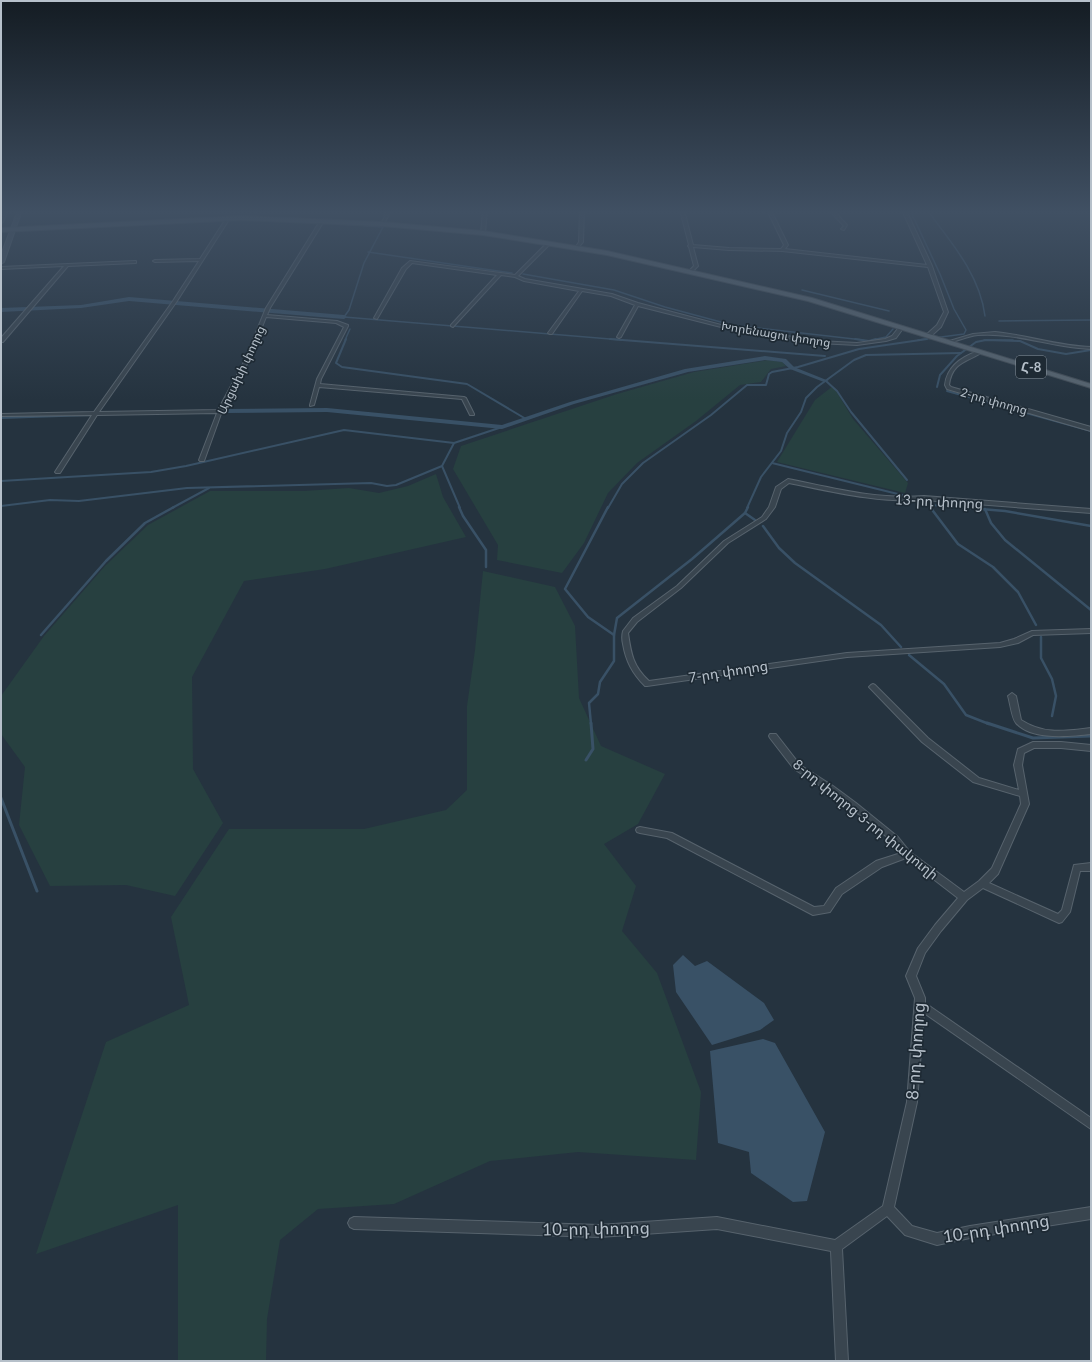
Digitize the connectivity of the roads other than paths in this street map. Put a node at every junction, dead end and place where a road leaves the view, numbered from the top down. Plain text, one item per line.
1 (60, 274) edge
2 (192, 274) edge
3 (290, 274) edge
4 (401, 274) edge
5 (489, 274) edge
6 (518, 274) edge
7 (697, 274) edge
8 (933, 274) edge
9 (499, 275) junction
10 (516, 276) junction
11 (582, 289) junction
12 (637, 304) junction
13 (267, 312) junction
14 (376, 318) dead end
15 (453, 326) dead end
16 (902, 327) junction
17 (550, 333) dead end
18 (928, 336) junction
19 (619, 338) dead end
20 (1, 341) edge
21 (948, 342) junction
22 (1091, 348) edge
23 (981, 352) junction
24 (317, 385) junction
25 (1091, 386) edge
26 (312, 405) dead end
27 (220, 410) junction
28 (96, 411) junction
29 (472, 414) dead end
30 (1, 415) edge
31 (1091, 428) edge
32 (202, 460) dead end
33 (58, 472) dead end
34 (788, 482) joint
35 (1091, 511) edge
36 (1091, 631) edge
37 (873, 687) dead end
38 (1012, 696) dead end
39 (1091, 731) edge
40 (772, 736) dead end
41 (1091, 748) edge
42 (1022, 794) junction
43 (640, 830) dead end
44 (907, 854) junction
45 (1091, 867) edge
46 (982, 884) junction
47 (964, 897) junction
48 (920, 1005) junction
49 (1091, 1124) edge
50 (888, 1209) junction
51 (1091, 1214) edge
52 (354, 1223) dead end
53 (836, 1246) junction
54 (842, 1361) edge

1 - 20 street
2 - 28 street
3 - 13 street, Արցախի փողոց
4 - 14 street, Խորենացու փողոց
5 - 9 street, Խորենացու փողոց
6 - 10 street
7 - 16 main road, Հ-8
8 - 18 street
9 - 10 street, Խորենացու փողոց
9 - 15 street
10 - 11 street, Խորենացու փողոց
11 - 12 street, Խորենացու փողոց
11 - 17 street
12 - 16 street, Խորենացու փողոց
12 - 19 street
13 - 24 street
13 - 27 street, Արցախի փողոց
16 - 18 main road, Հ-8
18 - 21 main road, Հ-8
21 - 22 street
21 - 23 main road, Հ-8
23 - 25 main road, Հ-8
23 - 31 street, 2-րդ փողոց
24 - 26 street
24 - 29 street
27 - 28 street
27 - 32 street, Արցախի փողոց
28 - 30 street
28 - 33 street
34 - 35 street, 13-րդ փողոց
34 - 36 street, 7-րդ փողոց
37 - 42 street
38 - 39 street
40 - 44 street, 8-րդ փողոց 3-րդ փակուղի
41 - 42 street, 8-րդ փողոց
42 - 46 street, 8-րդ փողոց
43 - 44 street
44 - 47 street, 8-րդ փողոց 3-րդ փակուղի
45 - 46 street
46 - 47 street, 8-րդ փողոց
47 - 48 street, 8-րդ փողոց
48 - 49 street
48 - 50 street, 8-րդ փողոց
50 - 51 street, 10-րդ փողոց
50 - 53 street
52 - 53 street, 10-րդ փողոց
53 - 54 street

